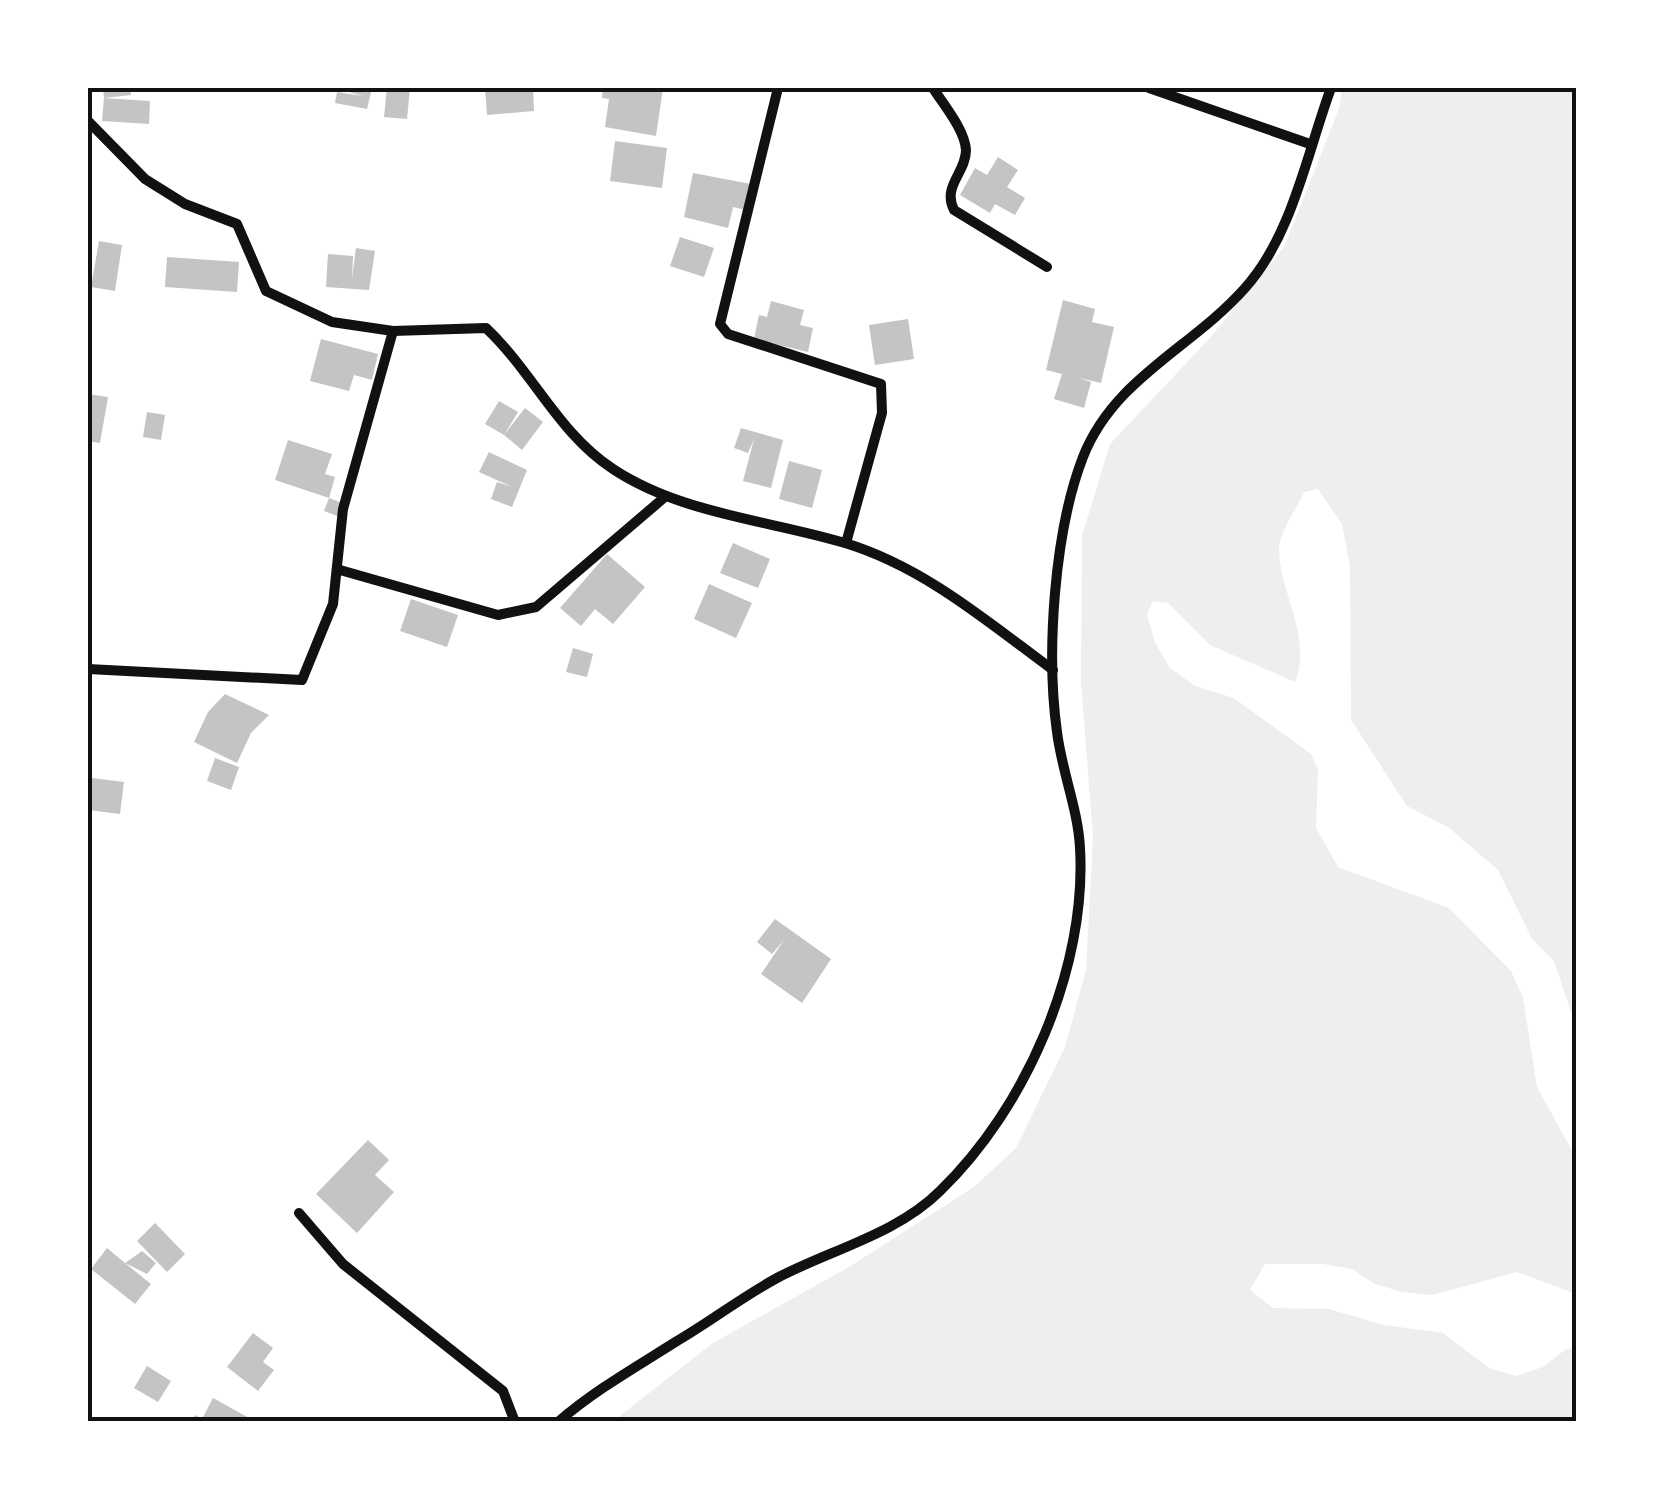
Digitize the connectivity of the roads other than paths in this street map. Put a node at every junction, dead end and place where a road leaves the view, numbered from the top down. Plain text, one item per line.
1 (778, 88) edge
2 (933, 88) edge
3 (1149, 88) edge
4 (1330, 88) edge
5 (88, 121) edge
6 (1310, 144) junction
7 (1047, 267) dead end
8 (393, 331) junction
9 (666, 496) junction
10 (846, 544) junction
11 (340, 570) junction
12 (88, 670) edge
13 (1053, 670) junction
14 (299, 1214) dead end
15 (515, 1422) edge
16 (558, 1422) edge

1 - 10 street
2 - 7 street
3 - 6 street
4 - 6 street
5 - 8 street
6 - 13 street
8 - 9 street
8 - 11 street
9 - 10 street
9 - 11 street
10 - 13 street
11 - 12 street
13 - 16 street
14 - 15 street

